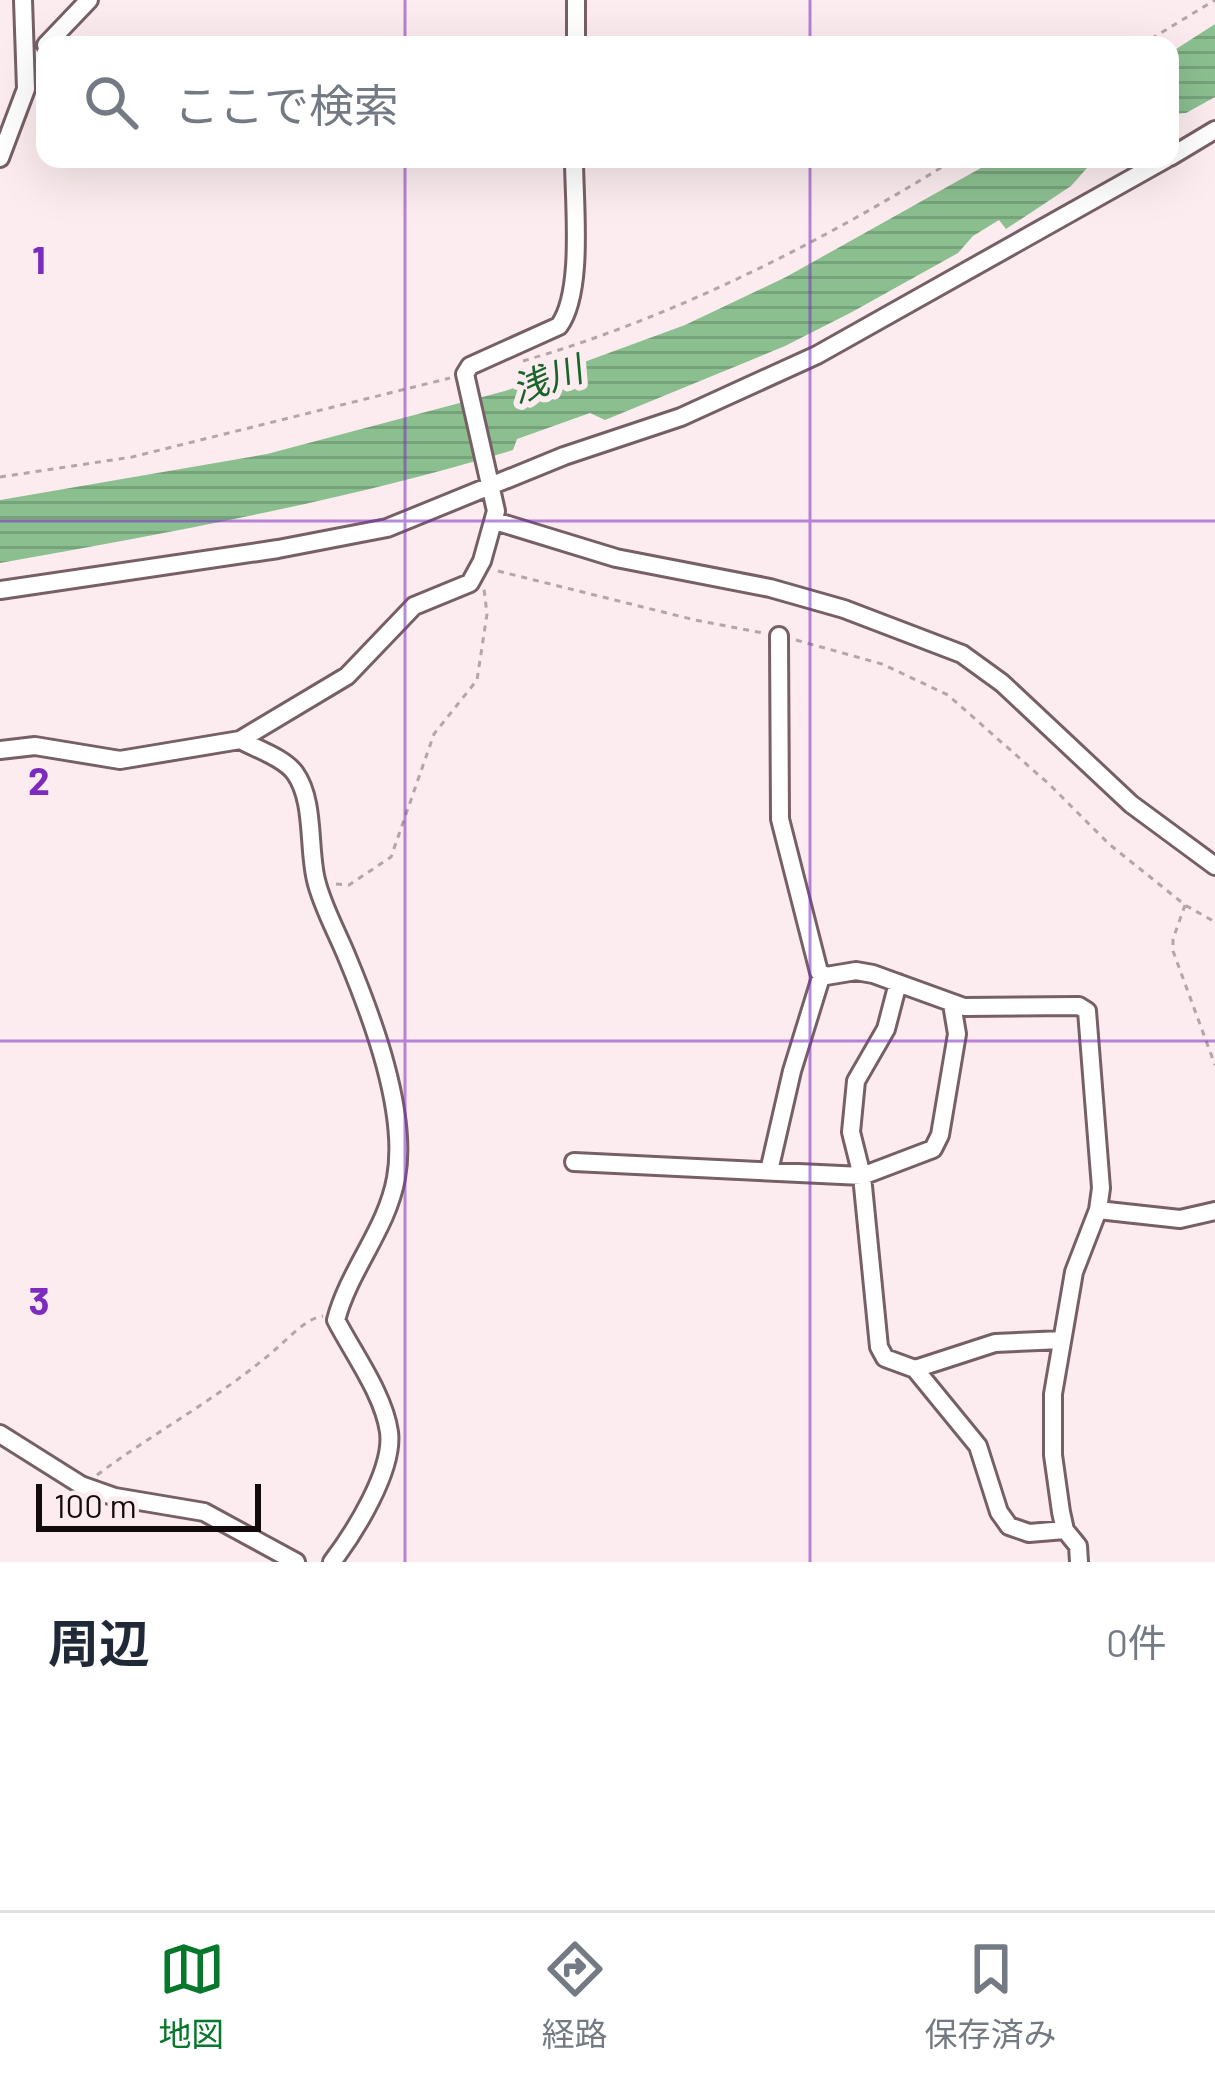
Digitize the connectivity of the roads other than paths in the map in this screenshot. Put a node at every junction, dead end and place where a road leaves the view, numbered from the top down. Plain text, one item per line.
1 (22, 0) edge
2 (89, 0) edge
3 (576, 0) edge
4 (54, 36) edge
5 (576, 36) edge
6 (36, 55) edge
7 (26, 67) junction
8 (1215, 130) edge
9 (1179, 151) edge
10 (0, 158) edge
11 (574, 168) edge
12 (1150, 168) edge
13 (489, 482) junction
14 (495, 521) junction
15 (0, 590) edge
16 (779, 636) road end
17 (240, 740) junction
18 (0, 750) edge
19 (1215, 866) edge
20 (822, 974) junction
21 (898, 983) junction
22 (952, 1004) junction
23 (574, 1162) dead end
24 (769, 1171) junction
25 (862, 1175) junction
26 (1098, 1210) junction
27 (1215, 1211) edge
28 (1062, 1340) junction
29 (915, 1369) junction
30 (0, 1434) edge
31 (1065, 1530) junction
32 (296, 1562) edge
33 (332, 1562) edge
34 (1079, 1562) edge

1 - 7 street
2 - 4 street
3 - 5 street
6 - 7 street
7 - 10 street
8 - 9 street
11 - 13 street
12 - 13 street
13 - 14 street
13 - 15 street
14 - 17 street
14 - 19 street
16 - 20 street
17 - 18 street
17 - 33 street
20 - 21 street
20 - 24 street
21 - 22 street
21 - 25 street
22 - 25 street
22 - 26 street
23 - 24 street
24 - 25 street
25 - 29 street
26 - 27 street
26 - 28 street
28 - 29 street
28 - 31 street
29 - 31 street
30 - 32 street
31 - 34 street

